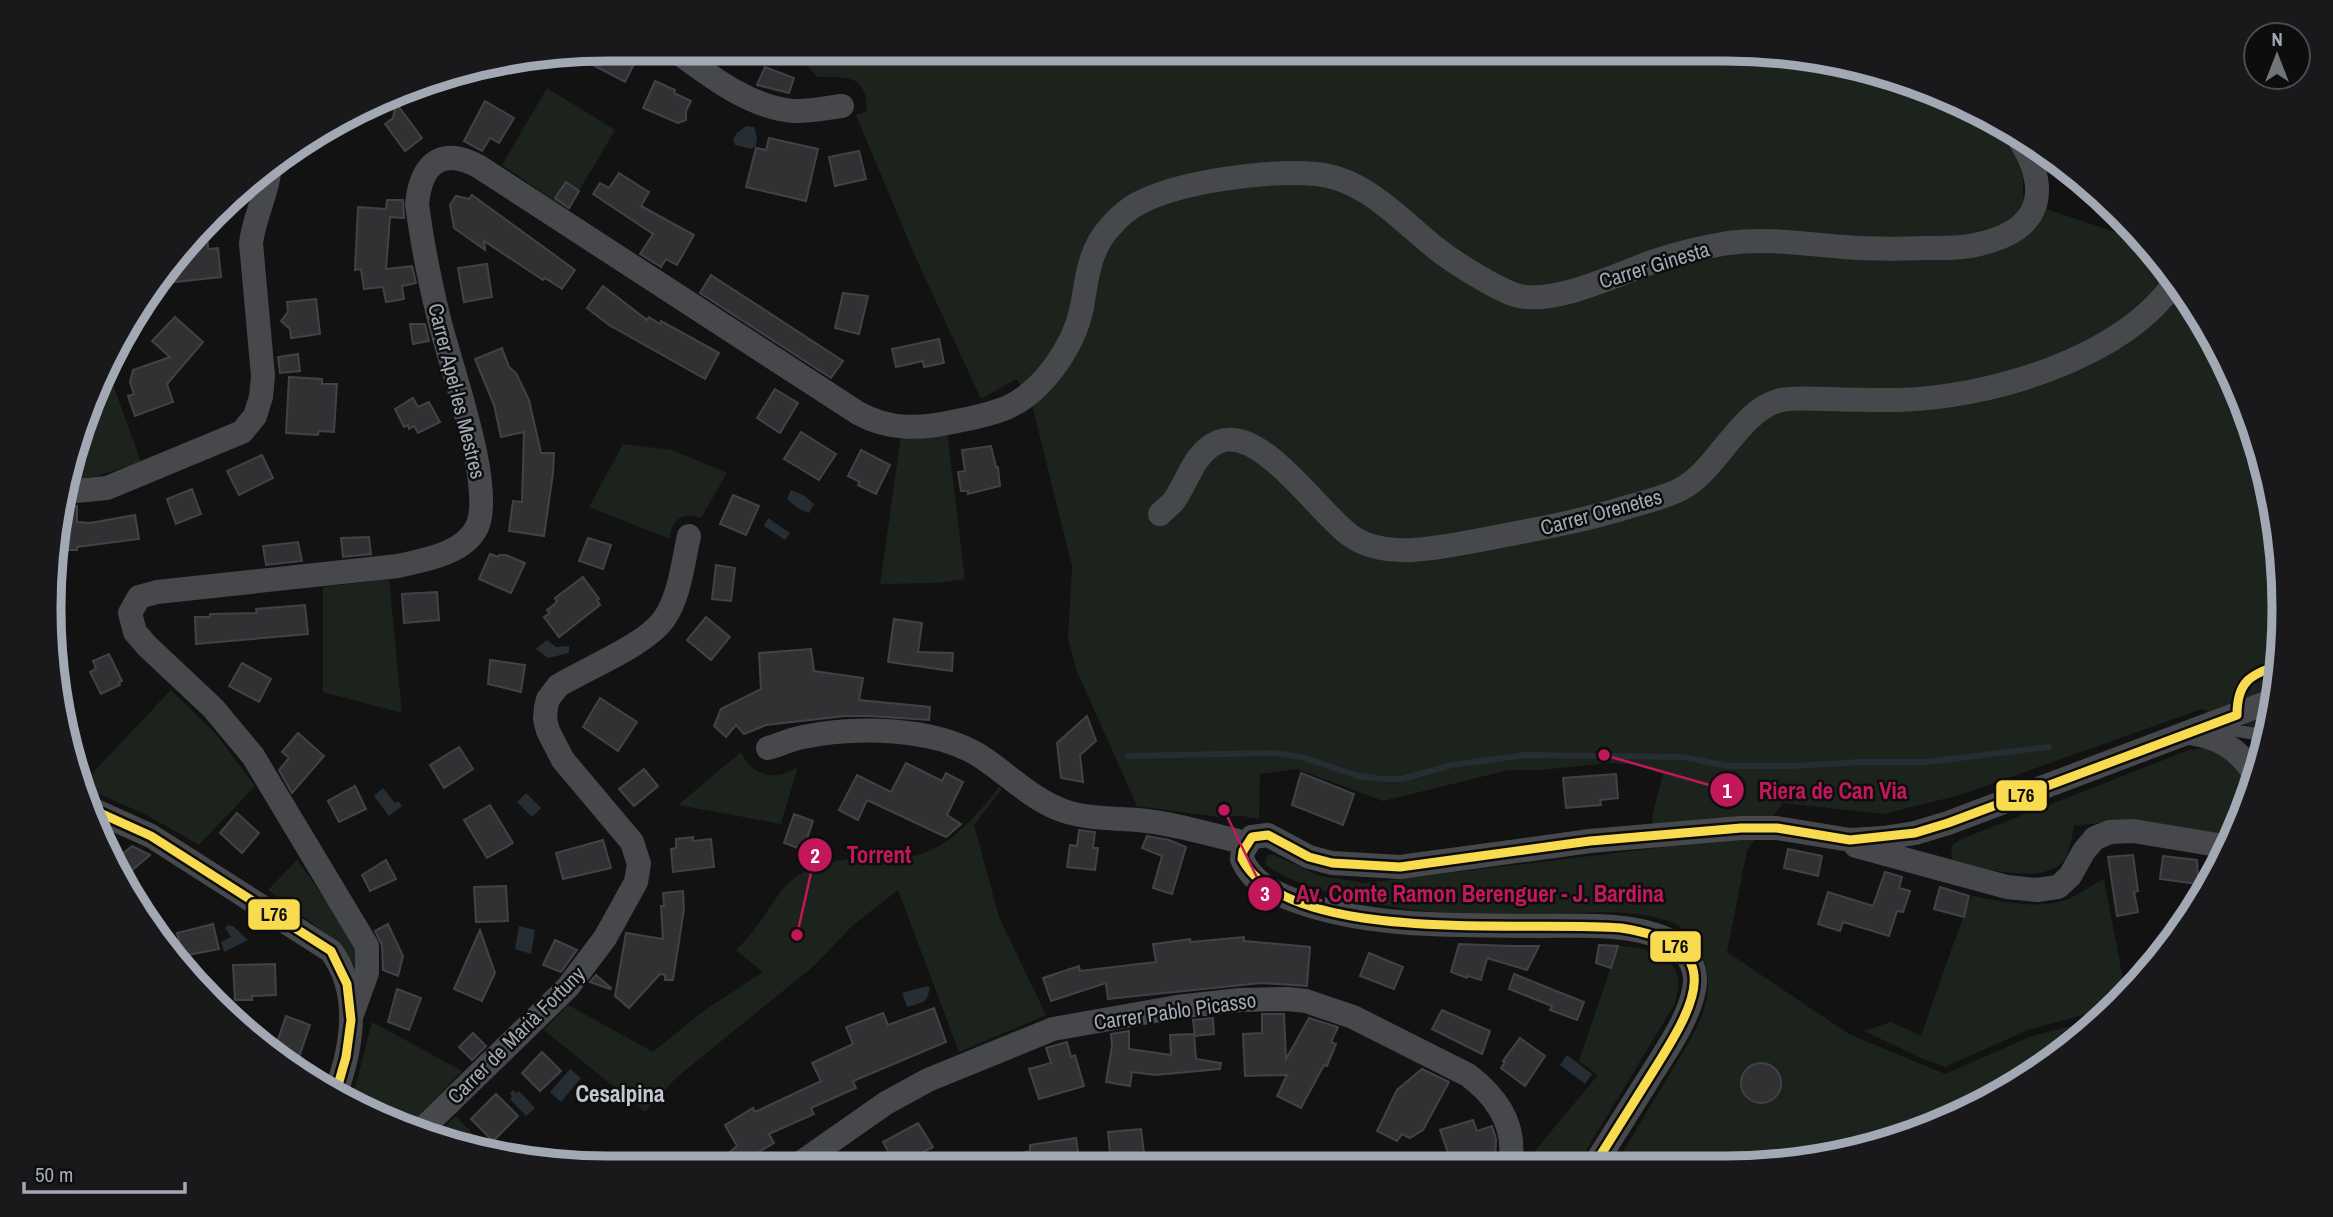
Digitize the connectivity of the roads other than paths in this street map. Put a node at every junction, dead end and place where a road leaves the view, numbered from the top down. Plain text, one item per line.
1 (690, 61) edge
2 (842, 106) dead end
3 (2026, 151) edge
4 (1262, 174) joint
5 (265, 183) edge
6 (2169, 289) edge
7 (74, 491) edge
8 (1160, 514) dead end
9 (689, 536) dead end
10 (2268, 669) edge
11 (2263, 704) edge
12 (2226, 719) junction
13 (2190, 733) junction
14 (2257, 734) edge
15 (768, 748) dead end
16 (2248, 766) edge
17 (101, 814) edge
18 (1948, 823) junction
19 (1822, 837) junction
20 (1247, 843) junction
21 (2218, 845) edge
22 (1933, 866) junction
23 (351, 1017) junction
24 (339, 1084) edge
25 (427, 1125) edge
26 (811, 1156) edge
27 (1510, 1156) edge
28 (1600, 1156) edge

1 - 2 street
3 - 4 street, Carrer Ginesta
4 - 23 street, Carrer Apel·les Mestres
5 - 7 street
6 - 8 street, Carrer Orenetes
9 - 25 street, Carrer de Marià Fortuny
10 - 12 lane
11 - 12 street
12 - 13 street
12 - 14 lane
13 - 16 street
13 - 18 street
15 - 20 street
17 - 23 street
18 - 19 street
18 - 22 street
19 - 20 street
19 - 22 street
20 - 28 street
21 - 22 street
23 - 24 street
26 - 27 street, Carrer Pablo Picasso

